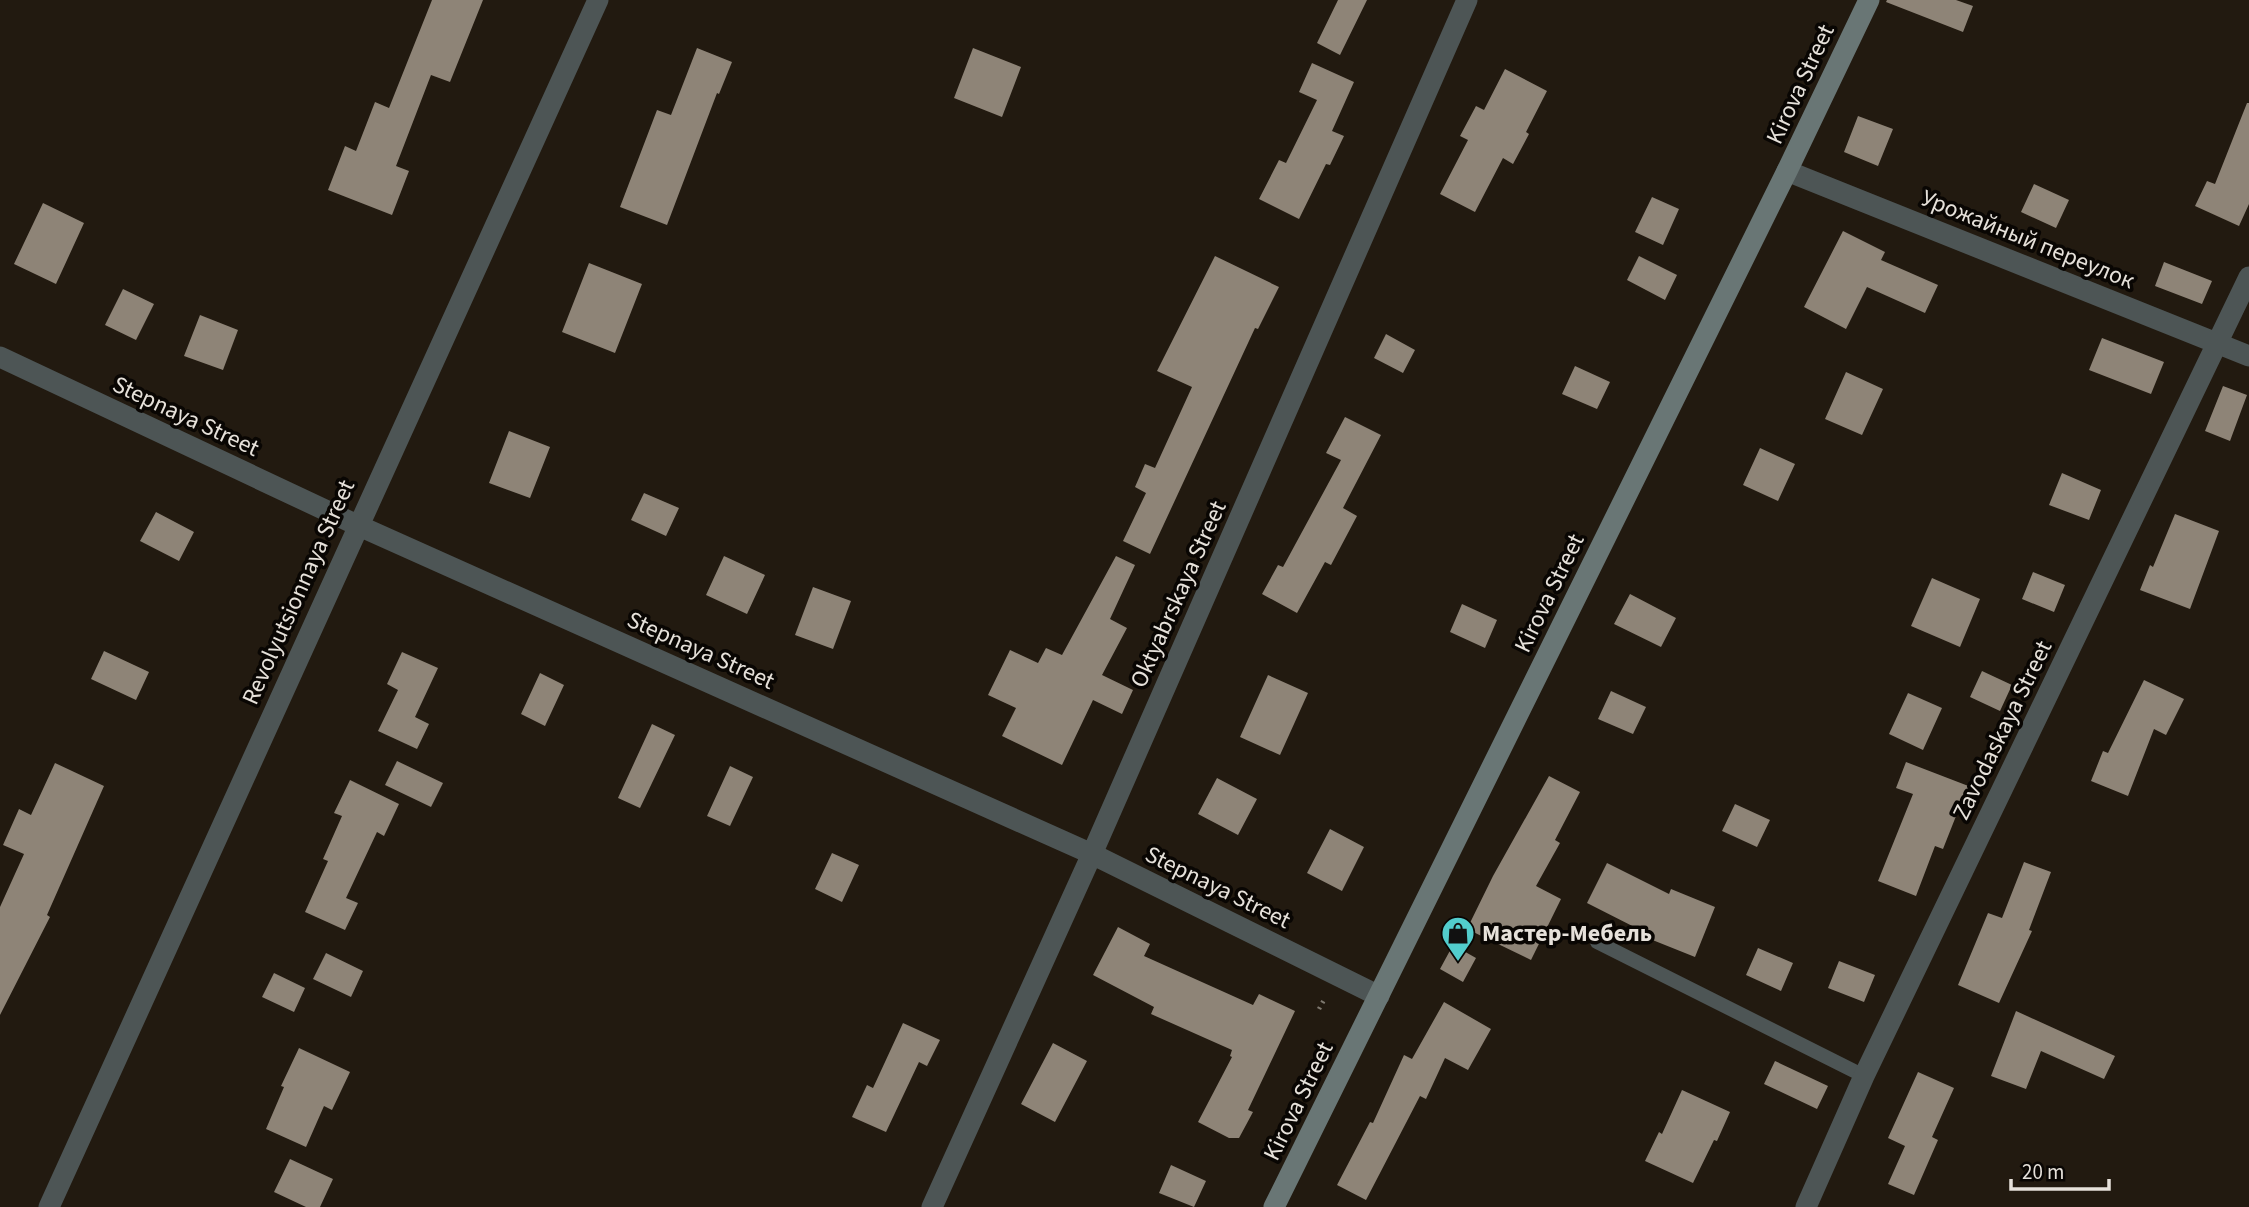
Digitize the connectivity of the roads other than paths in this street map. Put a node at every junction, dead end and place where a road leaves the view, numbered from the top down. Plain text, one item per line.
1 (598, 0) edge
2 (1467, 0) edge
3 (1869, 0) edge
4 (1787, 171) junction
5 (2249, 278) edge
6 (2217, 343) junction
7 (2249, 356) edge
8 (0, 358) edge
9 (358, 525) junction
10 (1092, 854) junction
11 (1597, 942) dead end
12 (1379, 996) junction
13 (1864, 1076) junction
14 (49, 1207) edge
15 (932, 1207) edge
16 (1274, 1207) edge
17 (1806, 1207) edge

1 - 9 street, Revolyutsionnaya Street
2 - 10 street, Oktyabrskaya Street
3 - 4 street, Kirova Street
4 - 6 street, Урожайный переулок
4 - 12 street, Kirova Street
5 - 6 street, Zavodaskaya Street
6 - 7 street, Урожайный переулок
6 - 13 street, Zavodaskaya Street
8 - 9 street, Stepnaya Street
9 - 10 street, Stepnaya Street
9 - 14 street, Revolyutsionnaya Street
10 - 12 street, Stepnaya Street
10 - 15 street, Oktyabrskaya Street
11 - 13 lane
12 - 16 street, Kirova Street
13 - 17 street, Zavodaskaya Street

